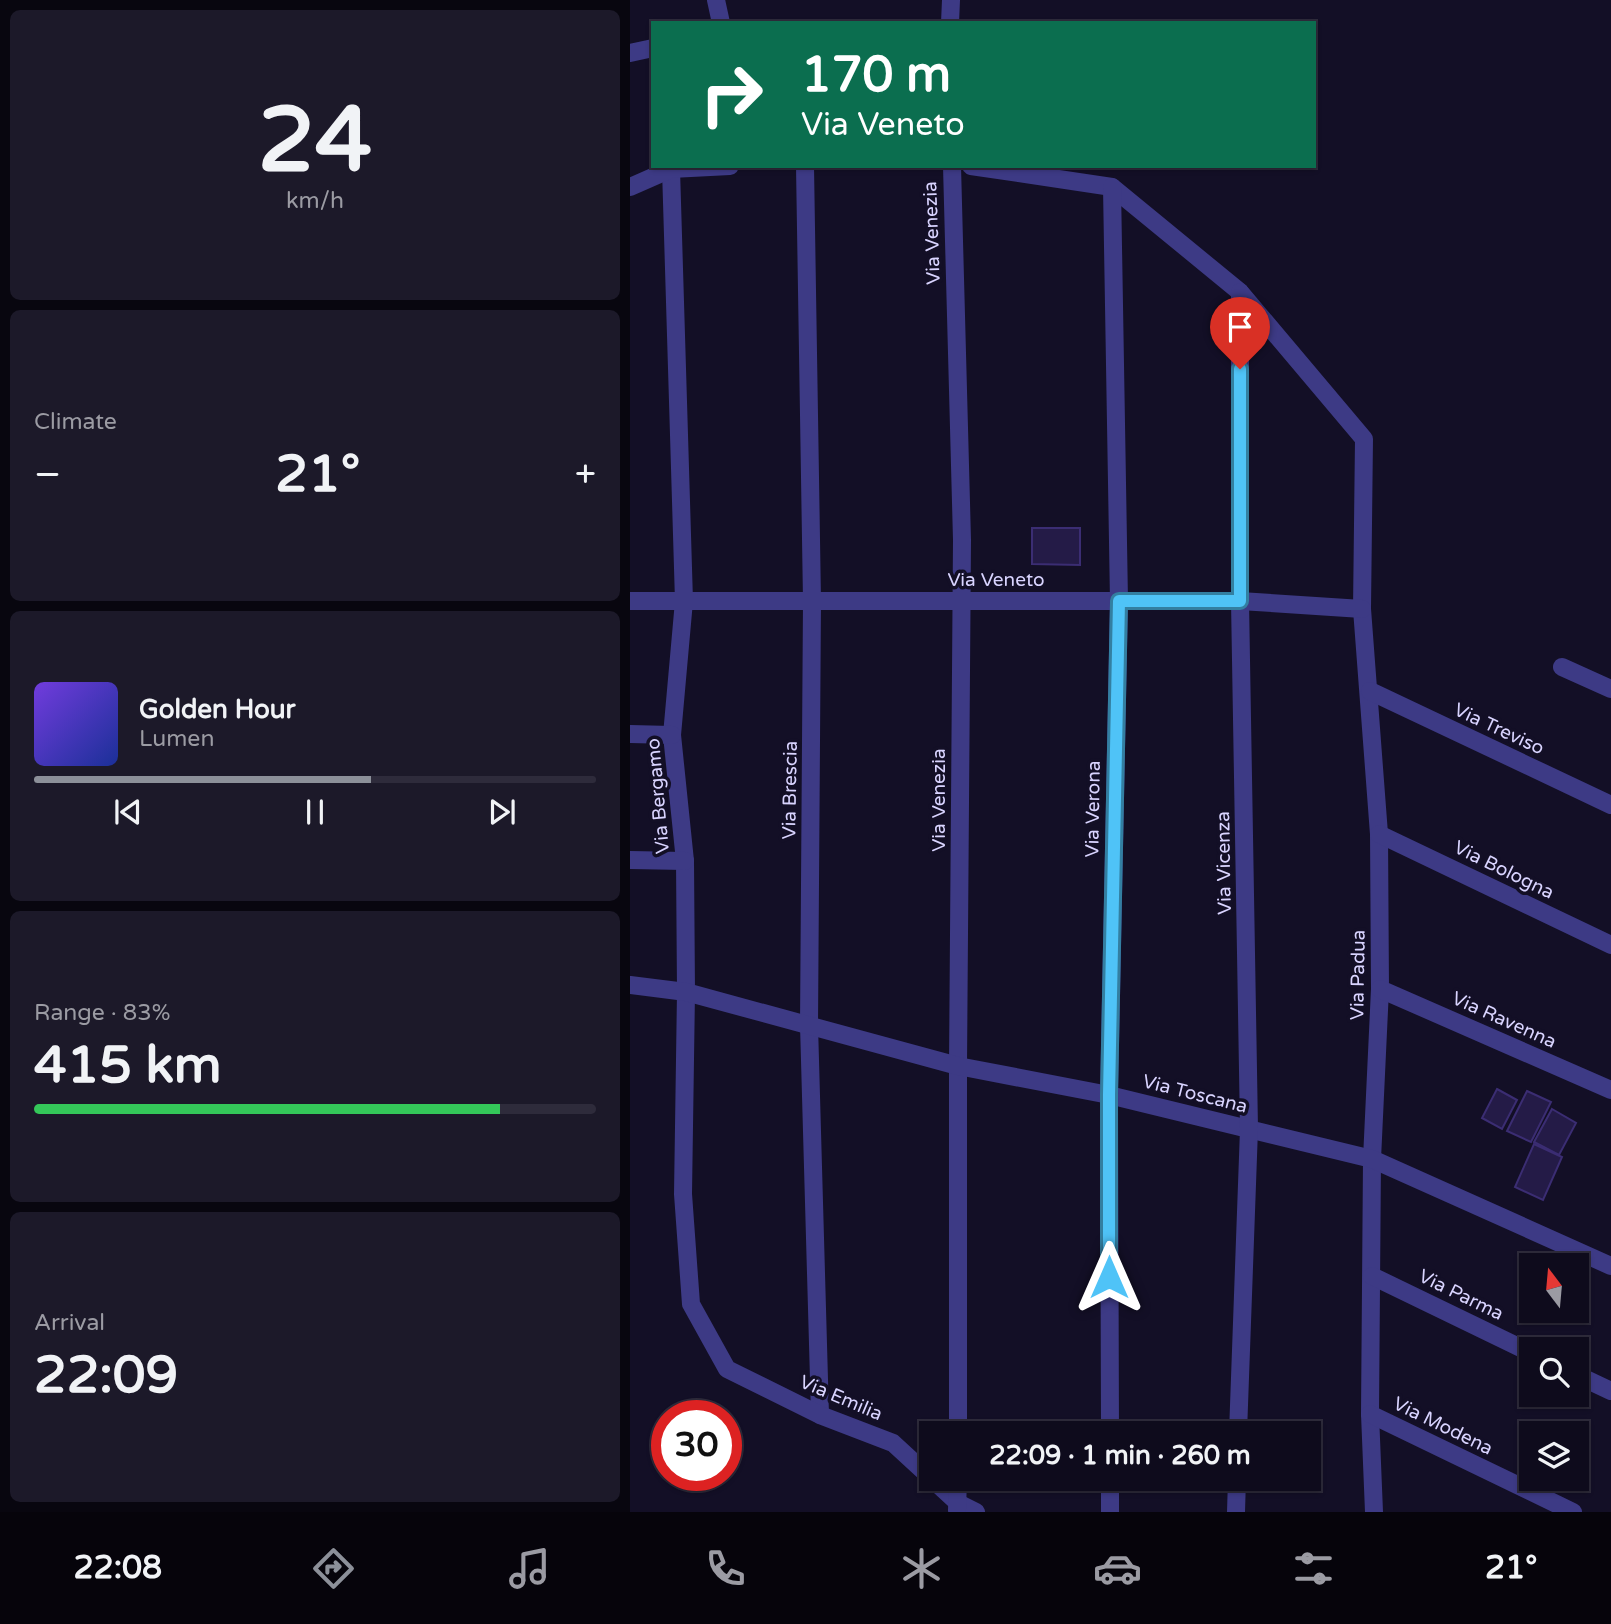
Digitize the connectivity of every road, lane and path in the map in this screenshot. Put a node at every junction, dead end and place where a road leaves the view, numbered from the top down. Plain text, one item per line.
1 (716, 0) edge
2 (951, 0) edge
3 (721, 21) edge
4 (950, 21) edge
5 (651, 48) edge
6 (630, 53) edge
7 (700, 168) edge
8 (806, 168) edge
9 (951, 168) edge
10 (984, 168) edge
11 (671, 170) junction
12 (630, 187) edge
13 (1112, 187) junction
14 (1240, 292) junction
15 (630, 601) edge
16 (684, 601) junction
17 (813, 601) junction
18 (961, 601) junction
19 (1119, 601) junction
20 (1240, 601) junction
21 (1362, 609) junction
22 (1563, 667) dead end
23 (1611, 689) edge
24 (1370, 691) junction
25 (630, 734) edge
26 (672, 735) junction
27 (1609, 798) edge
28 (1379, 834) junction
29 (630, 860) edge
30 (685, 861) junction
31 (1611, 945) edge
32 (630, 985) edge
33 (1380, 989) junction
34 (686, 992) junction
35 (809, 1026) junction
36 (958, 1066) junction
37 (1611, 1090) edge
38 (1109, 1095) junction
39 (1249, 1129) junction
40 (1372, 1159) junction
41 (1611, 1266) edge
42 (1372, 1276) junction
43 (1519, 1347) edge
44 (727, 1369) joint
45 (1589, 1381) edge
46 (1611, 1391) edge
47 (1370, 1414) junction
48 (820, 1415) junction
49 (958, 1421) edge
50 (1110, 1421) edge
51 (1238, 1421) edge
52 (919, 1466) edge
53 (944, 1491) edge
54 (1110, 1491) edge
55 (1237, 1491) edge
56 (958, 1507) edge
57 (976, 1512) edge
58 (1110, 1512) edge
59 (1236, 1512) edge
60 (1374, 1512) edge
61 (1573, 1512) edge

1 - 3 street
2 - 4 street
5 - 6 street
7 - 11 street
8 - 17 street, Via Brescia
9 - 18 street, Via Venezia
10 - 13 street
11 - 12 street
11 - 16 street, Via Bergamo
13 - 14 street
13 - 19 street, Via Verona
14 - 20 street, Via Vicenza
14 - 21 street, Via Padua
15 - 16 street, Via Veneto
16 - 17 street, Via Veneto
16 - 26 street, Via Bergamo
17 - 18 street, Via Veneto
17 - 35 street, Via Brescia
18 - 19 street, Via Veneto
18 - 36 street, Via Venezia
19 - 20 street, Via Veneto
19 - 38 street, Via Verona
20 - 21 street, Via Veneto
20 - 39 street, Via Vicenza
21 - 24 street, Via Padua
22 - 23 street
24 - 27 street, Via Treviso
24 - 28 street, Via Padua
25 - 26 street
26 - 30 street, Via Bergamo
28 - 31 street, Via Bologna
28 - 33 street, Via Padua
29 - 30 street
30 - 34 street, Via Bergamo
32 - 34 street, Via Toscana
33 - 37 street, Via Ravenna
33 - 40 street, Via Padua
34 - 35 street, Via Toscana
34 - 44 street, Via Bergamo
35 - 36 street, Via Toscana
35 - 48 street, Via Brescia
36 - 38 street, Via Toscana
36 - 49 street, Via Venezia
38 - 39 street, Via Toscana
38 - 50 street, Via Verona
39 - 40 street, Via Toscana
39 - 51 street, Via Vicenza
40 - 41 street, Via Toscana
40 - 42 street, Via Padua
42 - 43 street, Via Parma
42 - 47 street, Via Padua
44 - 48 street, Via Emilia
45 - 46 street
47 - 60 street, Via Padua
47 - 61 street, Via Modena
48 - 52 street, Via Emilia
53 - 56 street, Via Emilia
54 - 58 street
55 - 59 street
56 - 57 street, Via Emilia

